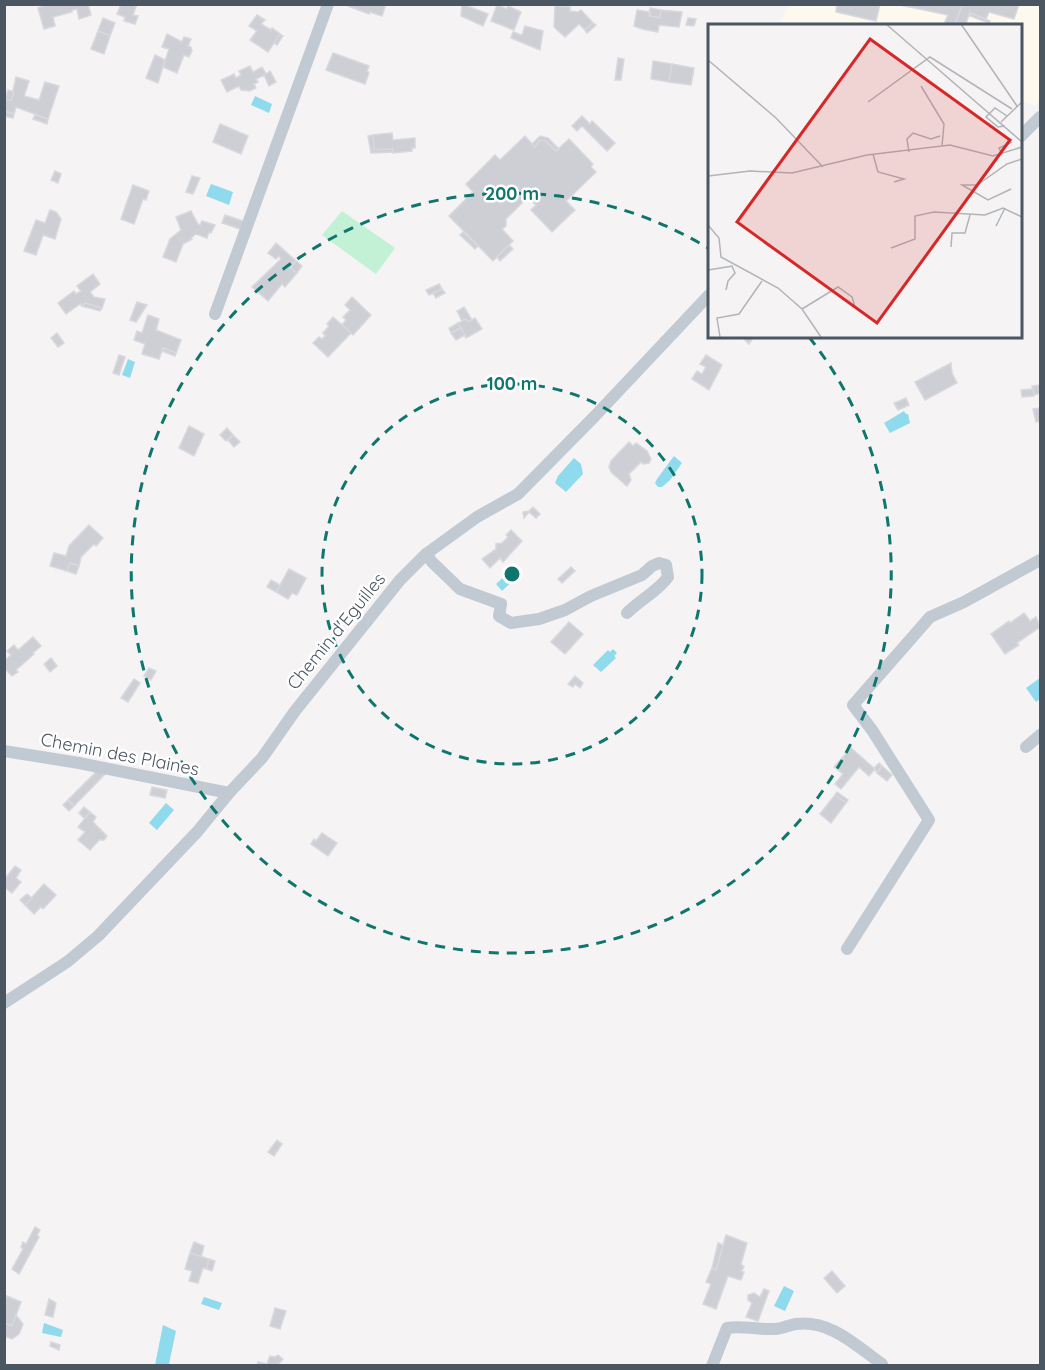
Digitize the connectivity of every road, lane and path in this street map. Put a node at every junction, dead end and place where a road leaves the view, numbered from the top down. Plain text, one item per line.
1 (328, 4) edge
2 (1041, 117) edge
3 (1021, 136) edge
4 (708, 296) edge
5 (215, 314) dead end
6 (426, 554) junction
7 (1041, 560) edge
8 (627, 613) dead end
9 (1041, 735) edge
10 (1026, 747) dead end
11 (4, 751) edge
12 (229, 793) junction
13 (847, 949) dead end
14 (4, 1003) edge
15 (882, 1364) dead end
16 (712, 1365) edge

1 - 5 street
2 - 3 street
4 - 6 street, Chemin d'Eguilles
6 - 8 street
6 - 12 street, Chemin d'Eguilles
7 - 13 street
9 - 10 street
11 - 12 street, Chemin des Plaines
12 - 14 street, Chemin d'Eguilles
15 - 16 street

